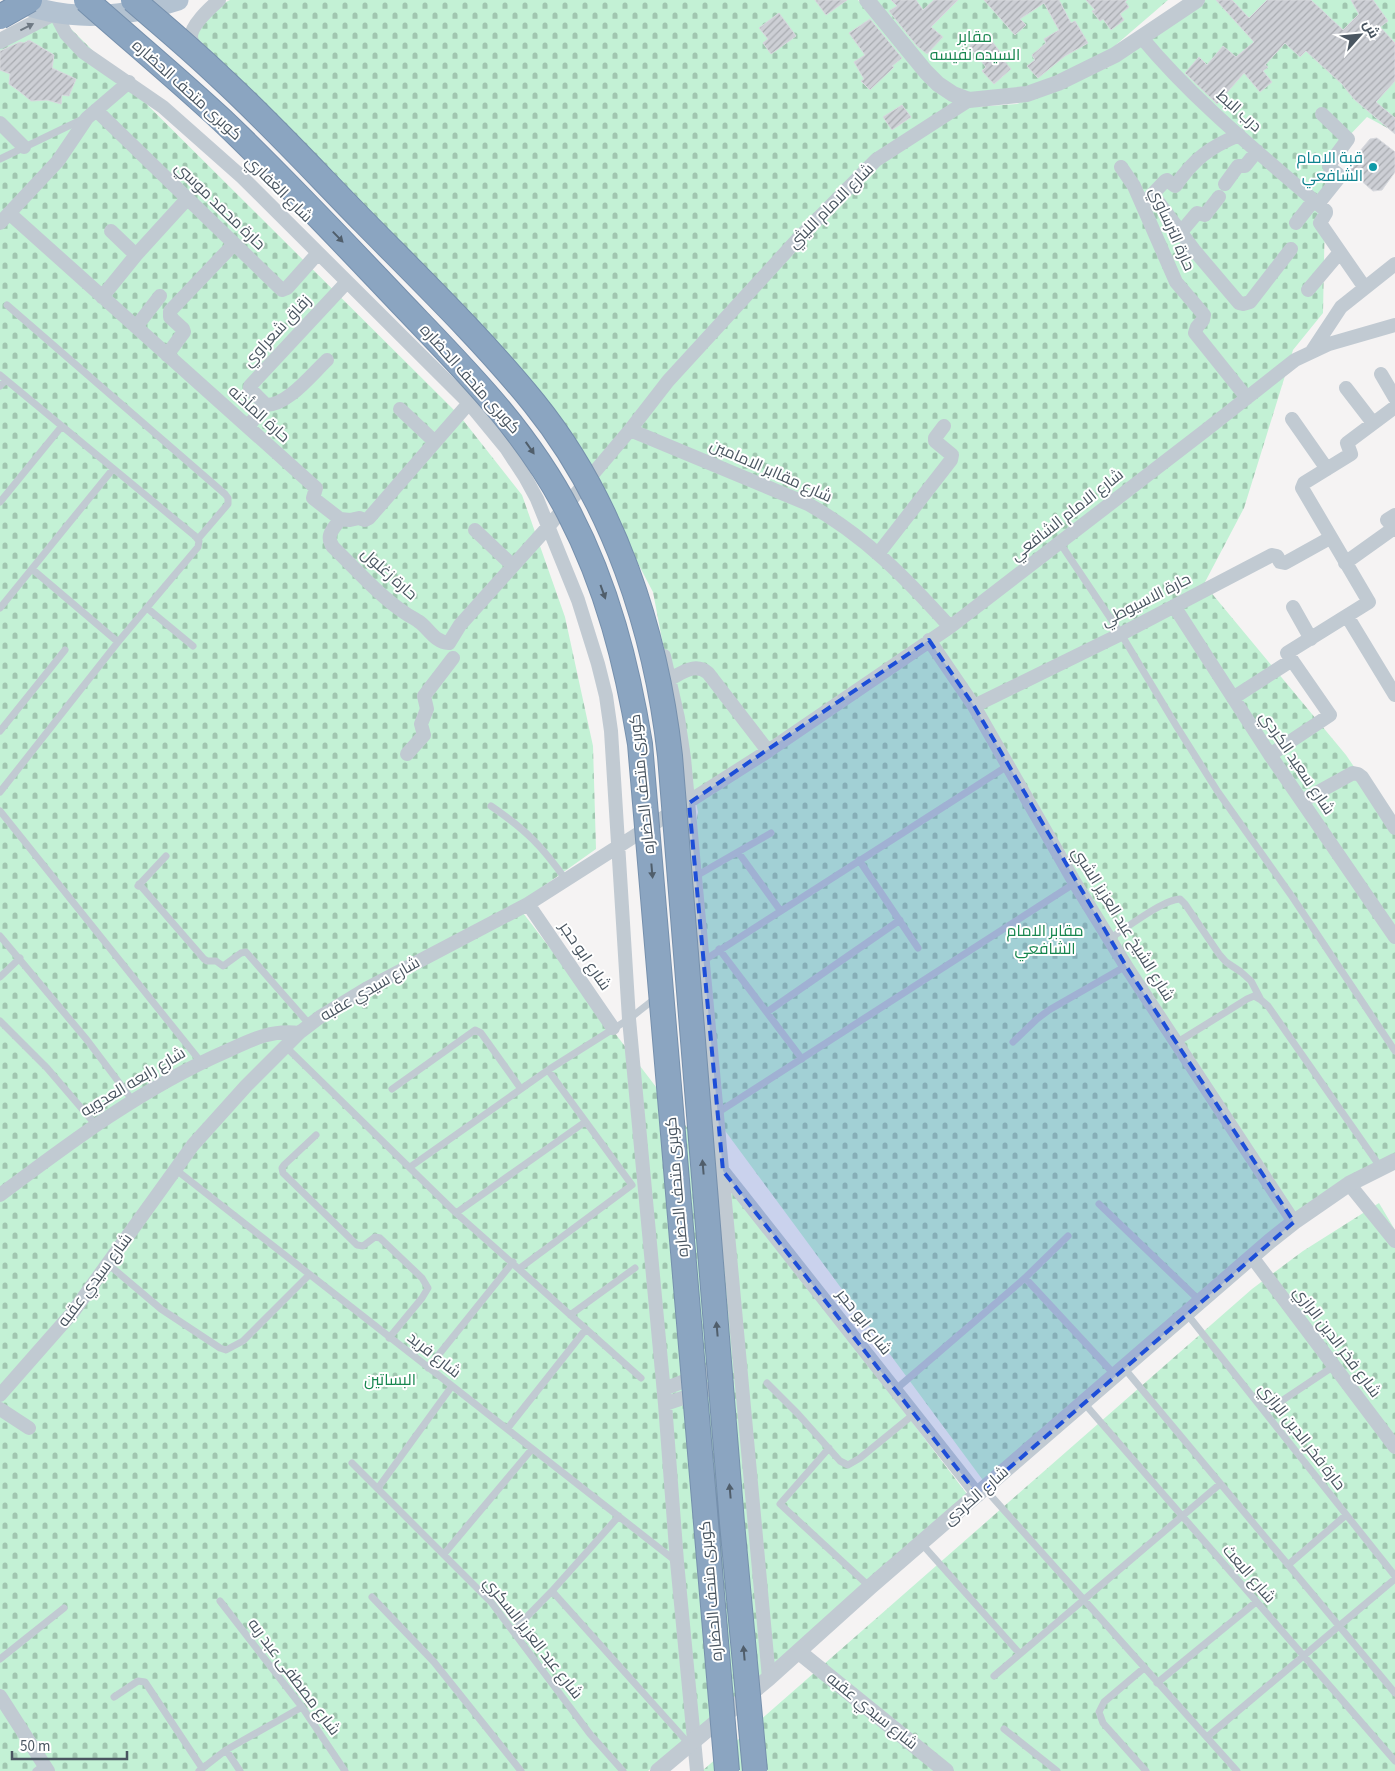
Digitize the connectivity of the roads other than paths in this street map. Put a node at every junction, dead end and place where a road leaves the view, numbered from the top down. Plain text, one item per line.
1 (14, 0) edge
2 (30, 0) edge
3 (86, 0) edge
4 (133, 0) edge
5 (178, 0) edge
6 (219, 0) edge
7 (867, 0) edge
8 (1197, 0) edge
9 (54, 13) junction
10 (0, 18) edge
11 (1142, 38) junction
12 (0, 41) edge
13 (129, 82) junction
14 (969, 100) junction
15 (92, 114) junction
16 (1322, 114) dead end
17 (0, 123) edge
18 (1239, 135) junction
19 (24, 147) junction
20 (1257, 150) junction
21 (0, 159) edge
22 (1121, 167) dead end
23 (1225, 184) dead end
24 (1219, 197) dead end
25 (187, 199) junction
26 (1148, 200) junction
27 (1316, 202) junction
28 (5, 218) edge
29 (1296, 223) dead end
30 (111, 231) dead end
31 (1180, 232) junction
32 (234, 244) junction
33 (1292, 249) dead end
34 (1340, 252) junction
35 (318, 253) junction
36 (136, 255) junction
37 (1395, 264) edge
38 (346, 283) junction
39 (1365, 288) junction
40 (1308, 290) dead end
41 (160, 296) dead end
42 (102, 297) junction
43 (7, 305) dead end
44 (1395, 325) edge
45 (136, 327) junction
46 (1312, 351) junction
47 (167, 355) junction
48 (327, 360) dead end
49 (1382, 374) dead end
50 (3, 377) edge
51 (0, 386) edge
52 (1346, 388) dead end
53 (1247, 398) junction
54 (1395, 399) edge
55 (469, 403) junction
56 (265, 405) junction
57 (400, 409) dead end
58 (1292, 419) dead end
59 (1373, 424) junction
60 (62, 426) junction
61 (944, 426) dead end
62 (248, 427) junction
63 (630, 430) junction
64 (435, 442) junction
65 (113, 469) junction
66 (1327, 469) junction
67 (590, 477) junction
68 (0, 502) edge
69 (340, 519) junction
70 (1395, 524) edge
71 (548, 527) junction
72 (475, 530) dead end
73 (1330, 538) junction
74 (198, 539) junction
75 (1060, 543) junction
76 (878, 554) junction
77 (1345, 563) junction
78 (514, 566) junction
79 (32, 569) junction
80 (1174, 606) junction
81 (1293, 607) dead end
82 (0, 608) edge
83 (147, 608) junction
84 (1347, 616) junction
85 (950, 627) junction
86 (1121, 634) junction
87 (1311, 639) junction
88 (929, 640) junction
89 (118, 642) junction
90 (449, 642) junction
91 (193, 646) dead end
92 (65, 650) dead end
93 (1292, 660) junction
94 (670, 679) junction
95 (1395, 695) edge
96 (1233, 698) junction
97 (974, 706) junction
98 (0, 731) edge
99 (768, 751) junction
100 (407, 754) dead end
101 (1270, 755) junction
102 (1009, 765) junction
103 (0, 792) edge
104 (1302, 801) junction
105 (689, 802) junction
106 (491, 806) dead end
107 (0, 811) edge
108 (1395, 828) edge
109 (771, 833) dead end
110 (619, 846) junction
111 (738, 852) junction
112 (166, 856) dead end
113 (859, 860) junction
114 (696, 876) junction
115 (566, 881) junction
116 (1075, 883) junction
117 (528, 904) junction
118 (780, 910) junction
119 (900, 920) junction
120 (0, 936) edge
121 (1395, 937) edge
122 (1109, 939) junction
123 (918, 948) dead end
124 (719, 949) junction
125 (20, 958) junction
126 (703, 960) junction
127 (1126, 966) junction
128 (0, 977) edge
129 (681, 978) dead end
130 (666, 990) dead end
131 (1261, 1000) junction
132 (766, 1012) junction
133 (629, 1019) junction
134 (0, 1021) edge
135 (612, 1028) junction
136 (305, 1029) junction
137 (1013, 1042) dead end
138 (1176, 1044) junction
139 (286, 1046) junction
140 (1395, 1051) edge
141 (802, 1059) junction
142 (201, 1062) junction
143 (548, 1070) junction
144 (392, 1089) dead end
145 (521, 1090) junction
146 (133, 1100) junction
147 (717, 1114) junction
148 (585, 1122) junction
149 (95, 1124) junction
150 (316, 1135) dead end
151 (1388, 1165) edge
152 (410, 1167) junction
153 (175, 1169) junction
154 (723, 1171) junction
155 (1349, 1184) junction
156 (0, 1195) edge
157 (1100, 1204) dead end
158 (456, 1212) junction
159 (1294, 1222) junction
160 (1068, 1236) dead end
161 (1395, 1241) edge
162 (1252, 1257) junction
163 (513, 1262) junction
164 (109, 1264) junction
165 (520, 1268) junction
166 (635, 1268) dead end
167 (309, 1275) junction
168 (1025, 1278) junction
169 (1202, 1302) junction
170 (1188, 1314) junction
171 (570, 1315) junction
172 (586, 1329) junction
173 (389, 1338) junction
174 (740, 1359) junction
175 (1334, 1366) junction
176 (428, 1368) junction
177 (1120, 1372) junction
178 (641, 1378) dead end
179 (742, 1378) junction
180 (767, 1383) dead end
181 (452, 1386) junction
182 (664, 1389) junction
183 (894, 1390) junction
184 (0, 1396) edge
185 (1084, 1403) junction
186 (666, 1404) junction
187 (0, 1409) edge
188 (1265, 1412) junction
189 (914, 1414) junction
190 (29, 1428) dead end
191 (507, 1429) junction
192 (1395, 1447) edge
193 (828, 1448) junction
194 (532, 1449) junction
195 (352, 1463) dead end
196 (1220, 1484) junction
197 (378, 1488) junction
198 (981, 1492) junction
199 (1346, 1515) junction
200 (619, 1516) junction
201 (1182, 1516) junction
202 (921, 1543) junction
203 (444, 1554) junction
204 (677, 1562) junction
205 (1288, 1565) junction
206 (1395, 1578) edge
207 (870, 1587) junction
208 (552, 1591) junction
209 (372, 1597) dead end
210 (1084, 1599) junction
211 (220, 1601) dead end
212 (1256, 1602) junction
213 (64, 1608) dead end
214 (1339, 1626) junction
215 (513, 1631) junction
216 (798, 1652) junction
217 (1020, 1654) junction
218 (1303, 1656) junction
219 (0, 1659) edge
220 (1144, 1668) junction
221 (994, 1676) dead end
222 (769, 1678) junction
223 (1157, 1683) junction
224 (1395, 1693) edge
225 (0, 1696) edge
226 (114, 1698) dead end
227 (302, 1707) junction
228 (1004, 1729) dead end
229 (1207, 1737) junction
230 (692, 1743) junction
231 (226, 1750) junction
232 (1395, 1761) edge
233 (1230, 1763) junction
234 (43, 1769) edge
235 (200, 1770) edge
236 (240, 1771) edge
237 (345, 1771) edge
238 (521, 1771) edge
239 (623, 1771) edge
240 (658, 1771) edge
241 (697, 1771) edge
242 (727, 1771) edge
243 (755, 1771) edge
244 (946, 1771) edge
245 (1057, 1771) edge
246 (1146, 1771) edge
247 (1226, 1771) edge
248 (1237, 1771) edge

1 - 9 main road
2 - 10 highway, bridge
3 -> 242 highway, كوبرى متحف الحضاره, bridge
243 -> 4 highway, كوبرى متحف الحضاره, bridge
5 - 9 main road
6 - 67 street
7 - 14 street
8 - 11 street, شارع الامام الليثي
12 -> 9 street
9 - 13 street, شارع الغفاري
11 - 14 street, شارع الامام الليثي
11 - 18 street, درب البط
13 - 15 street
13 - 35 street, شارع الغفاري
14 - 63 street, شارع الامام الليثي
15 - 19 lane
15 - 25 street, حارة محمد موسي
15 - 28 street
16 - 27 street
17 - 19 street
18 - 20 street, درب البط
18 - 26 street
19 - 21 lane
20 - 23 street
20 - 27 street, درب البط
22 - 26 street, حارة الترساوي
24 - 31 street
25 - 32 street, حارة محمد موسي
25 - 36 street
26 - 31 street
26 - 53 street, حارة الترساوي
27 - 29 street
27 - 34 street
28 - 42 street, حارة المأذنه
30 - 36 street
31 - 33 street
32 - 35 street, حارة محمد موسي
32 - 47 street
34 - 39 street
34 - 40 street
35 - 38 street, شارع الغفاري
36 - 42 street
37 - 39 street
38 - 55 street, شارع الغفاري
38 - 56 street, زقاق شعراوي
39 - 46 street
41 - 45 street
42 - 45 street, حارة المأذنه
43 - 74 lane
44 - 46 street, شارع الامام الشافعي
45 - 47 street, حارة المأذنه
46 - 53 street, شارع الامام الشافعي
47 - 62 street, حارة المأذنه
48 - 56 street
49 - 54 street
50 - 51 lane
50 - 60 lane
52 - 59 street
53 - 75 street, شارع الامام الشافعي
54 - 59 street
55 - 64 street
55 - 71 street, شارع الغفاري
56 - 62 street
57 - 64 street
58 - 66 street
59 - 66 street
60 - 65 lane
60 - 68 lane
61 - 76 street
62 - 69 street, حارة المأذنه
63 - 67 street, شارع الامام الليثي
63 - 76 street, شارع مقاابر الامامين
64 - 69 street
65 - 74 lane
65 - 79 lane
66 - 73 street
67 - 71 street, شارع الامام الليثي
67 - 94 street
69 - 90 street, حارة زغلول
70 - 77 street
71 - 78 street
71 - 110 street, شارع الغفاري
72 - 78 street
73 - 77 street
73 - 80 street, حارة الاسيوطي
74 - 83 lane
75 - 85 street, شارع الامام الشافعي
75 - 86 lane
76 - 85 street, شارع مقاابر الامامين
77 - 84 street
78 - 90 street
79 - 82 lane
79 - 89 lane
80 - 86 street, حارة الاسيوطي
80 - 96 street, شارع سعيد الكردي
81 - 87 street
83 - 89 lane
83 - 91 lane
84 - 87 street
84 - 95 street
85 - 88 street, شارع الامام الشافعي
86 - 97 street, حارة الاسيوطي
86 - 140 lane
87 - 93 street
88 - 97 street, شارع الشيخ عبد العزيز الشبي
88 - 99 street, شارع الامام الشافعي
89 - 103 lane
90 - 100 street
92 - 98 lane
93 - 96 street
93 - 101 street
94 - 99 street
94 - 105 street
96 - 101 street, شارع سعيد الكردي
97 - 102 street, شارع الشيخ عبد العزيز الشبي
99 - 105 street, شارع سيدي عقبه
101 - 104 street, شارع سعيد الكردي
102 - 113 lane
102 - 116 street, شارع الشيخ عبد العزيز الشبي
104 - 108 street
104 - 121 street, شارع سعيد الكردي
105 - 110 street, شارع سيدي عقبه
105 - 114 street
106 - 115 lane
107 - 142 lane
109 - 111 lane
110 - 115 street, شارع سيدي عقبه
110 - 133 street, شارع الغفاري
111 - 114 lane
111 - 118 lane
112 - 136 lane
113 - 118 lane
113 - 119 lane
114 - 126 street
115 - 117 street, شارع سيدي عقبه
116 - 122 street, شارع الشيخ عبد العزيز الشبي
116 - 141 lane
117 - 135 street, شارع ابو حجر
117 - 136 street, شارع سيدي عقبه
118 - 124 lane
119 - 123 lane
119 - 132 lane
120 - 125 lane
122 - 127 street, شارع الشيخ عبد العزيز الشبي
122 - 131 lane
124 - 126 lane
124 - 132 lane
125 - 128 lane
125 - 146 lane
126 - 129 lane
126 - 147 street
127 - 137 lane
127 - 138 street, شارع الشيخ عبد العزيز الشبي
130 - 133 lane
131 - 138 lane
131 - 151 lane
132 - 141 lane
133 - 135 lane
133 - 182 street, شارع الغفاري
134 - 149 lane
135 - 143 lane
136 - 139 street, شارع سيدي عقبه
136 - 142 street, شارع رابعه العدويه
138 - 159 street, شارع الشيخ عبد العزيز الشبي
139 - 152 lane
139 - 153 street, شارع سيدي عقبه
141 - 147 lane
142 - 146 street, شارع رابعه العدويه
143 - 145 lane
143 - 148 lane
144 - 145 lane
145 - 152 lane
146 - 149 street, شارع رابعه العدويه
147 - 154 street
148 - 158 lane
148 - 165 lane
149 - 156 street, شارع رابعه العدويه
150 - 173 lane
151 - 155 street, شارع الكردى
152 - 158 lane
153 - 164 street, شارع سيدي عقبه
153 - 167 lane, شارع فريد
154 - 174 street
154 - 183 street, شارع ابو حجر
155 - 159 street, شارع الكردى
155 - 161 street
157 - 169 lane
158 - 163 lane
159 - 162 street, شارع الكردى
160 - 168 lane
162 - 169 street, شارع الكردى
162 - 175 street, شارع فخر الدين الرازي
163 - 165 lane
163 - 176 lane
164 - 167 lane
164 - 184 street, شارع سيدي عقبه
165 - 171 lane
166 - 171 lane
167 - 173 lane, شارع فريد
168 - 177 lane
168 - 183 lane
169 - 170 street, شارع الكردى
170 - 177 street, شارع الكردى
170 - 188 lane, حارة فخر الدين الرازي
171 - 172 lane
172 - 178 lane
172 - 191 lane
173 - 176 lane, شارع فريد
174 - 179 street
174 - 182 street
175 - 188 lane
175 - 192 street, شارع فخر الدين الرازي
176 - 181 lane, شارع فريد
177 - 185 street, شارع الكردى
177 - 196 lane
179 - 186 street
179 - 222 street
180 - 193 lane
181 - 191 lane, شارع فريد
181 - 197 lane
182 - 186 street, شارع الغفاري
183 - 189 street, شارع ابو حجر
185 - 198 street, شارع الكردى
185 - 201 lane, شارع البعث
186 - 204 street, شارع الغفاري
187 - 190 street
188 - 199 lane, حارة فخر الدين الرازي
189 - 193 lane
189 - 198 street, شارع ابو حجر
191 - 194 lane, شارع فريد
193 - 207 lane
194 - 200 lane, شارع فريد
194 - 203 lane
195 - 197 lane, شارع عبد العزيز السكري
196 - 201 lane
196 - 205 lane
197 - 203 lane, شارع عبد العزيز السكري
198 - 202 street, شارع الكردى
198 - 210 lane
199 - 205 lane
199 - 206 lane, حارة فخر الدين الرازي
200 - 204 lane, شارع فريد
200 - 208 lane
201 - 210 lane
201 - 212 lane, شارع البعث
202 - 207 street, شارع الكردى
202 - 217 lane
203 - 215 lane, شارع عبد العزيز السكري
204 - 230 street, شارع الغفاري
205 - 214 lane
206 - 214 lane
207 - 216 street, شارع الكردى
208 - 215 lane
208 - 230 lane
209 - 238 lane
210 - 217 lane
210 - 220 lane
211 - 227 lane, شارع مصطفى عبد ربه
212 - 218 lane, شارع البعث
212 - 223 lane
213 - 219 lane
214 - 218 lane
214 - 224 lane
215 - 239 lane, شارع عبد العزيز السكري
216 - 222 street, شارع الكردى
216 - 244 street, شارع سيدي عقبه
217 - 221 lane
218 - 229 lane
218 - 232 lane, شارع البعث
220 - 223 lane
220 - 246 lane
222 - 230 street, شارع الكردى
223 - 229 lane
225 - 234 street
226 - 235 lane
227 - 231 lane
227 - 237 lane, شارع مصطفى عبد ربه
228 - 245 lane
229 - 233 lane
230 - 240 street, شارع الكردى
230 - 241 street, شارع الغفاري
231 - 235 lane
231 - 236 lane
233 - 247 lane
233 - 248 lane

